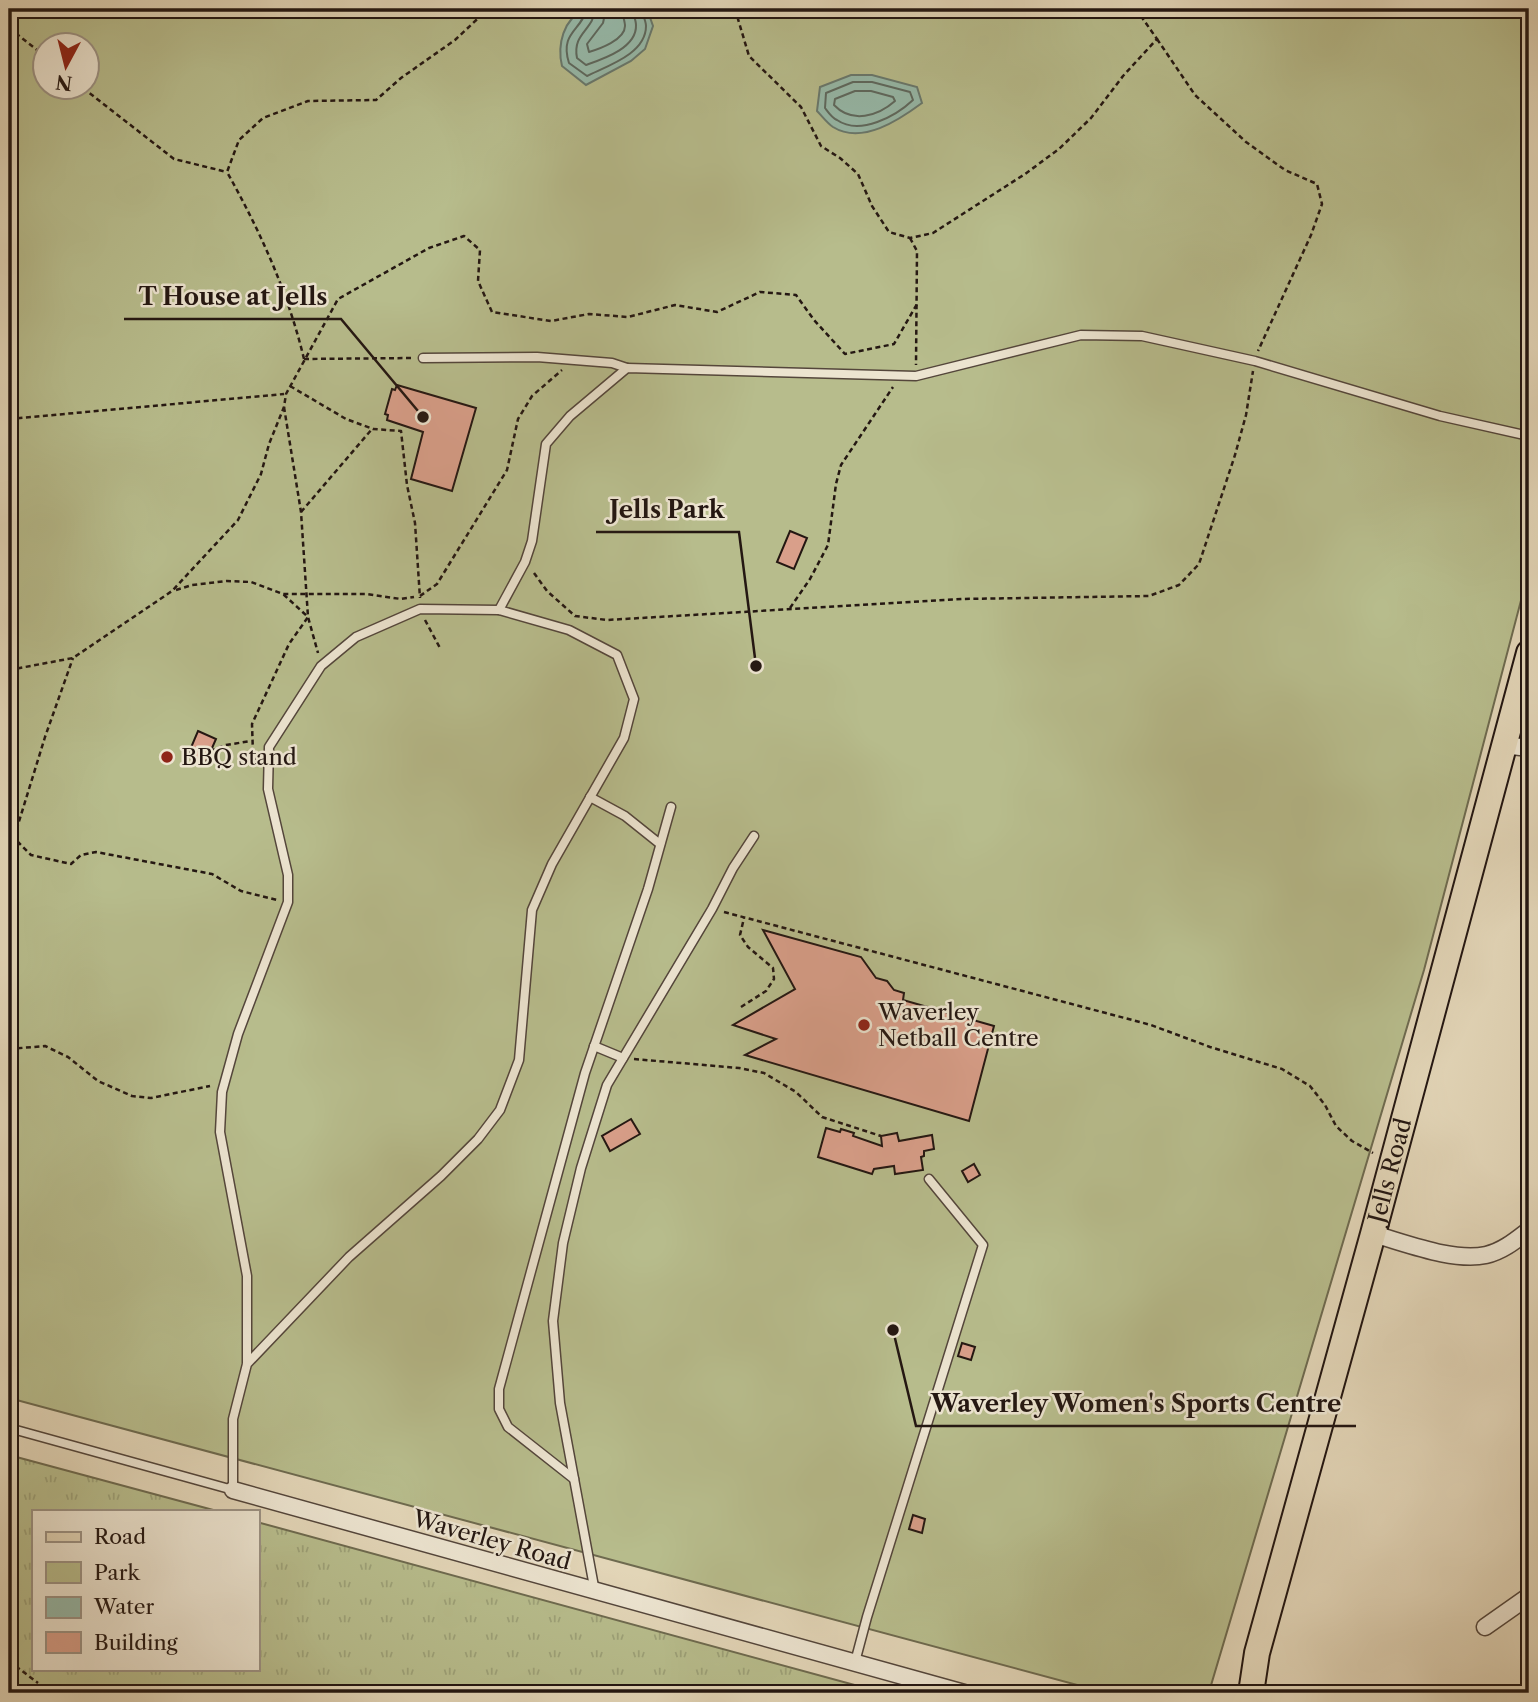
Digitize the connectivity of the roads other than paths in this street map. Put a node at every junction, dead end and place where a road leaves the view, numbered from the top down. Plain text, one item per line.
1 (424, 358) road end
2 (627, 368) junction
3 (1529, 436) edge
4 (499, 610) junction
5 (1529, 653) edge
6 (1503, 745) junction
7 (1529, 748) edge
8 (590, 797) junction
9 (671, 807) dead end
10 (754, 836) dead end
11 (660, 844) junction
12 (594, 1046) junction
13 (623, 1058) junction
14 (929, 1179) dead end
15 (1529, 1230) edge
16 (1373, 1234) junction
17 (247, 1364) junction
18 (9, 1428) edge
19 (575, 1479) junction
20 (233, 1490) junction
21 (595, 1592) junction
22 (1529, 1596) edge
23 (1485, 1627) dead end
24 (855, 1662) junction
25 (1250, 1691) edge
26 (964, 1693) edge

1 - 2 lane
2 - 3 lane
2 - 4 lane
4 - 8 lane
4 - 17 lane
5 - 6 main road, Jells Road
6 - 7 street
6 - 16 main road, Jells Road
8 - 11 lane
8 - 17 lane
9 - 11 lane
10 - 13 lane
11 - 12 lane
12 - 13 lane
12 - 19 lane
13 - 19 lane
14 - 24 lane
15 - 16 street
16 - 25 main road, Jells Road
17 - 20 lane
18 - 20 lane, Waverley Road
19 - 21 lane
20 - 21 street, Waverley Road
21 - 24 street, Waverley Road
22 - 23 street
24 - 26 street, Waverley Road

